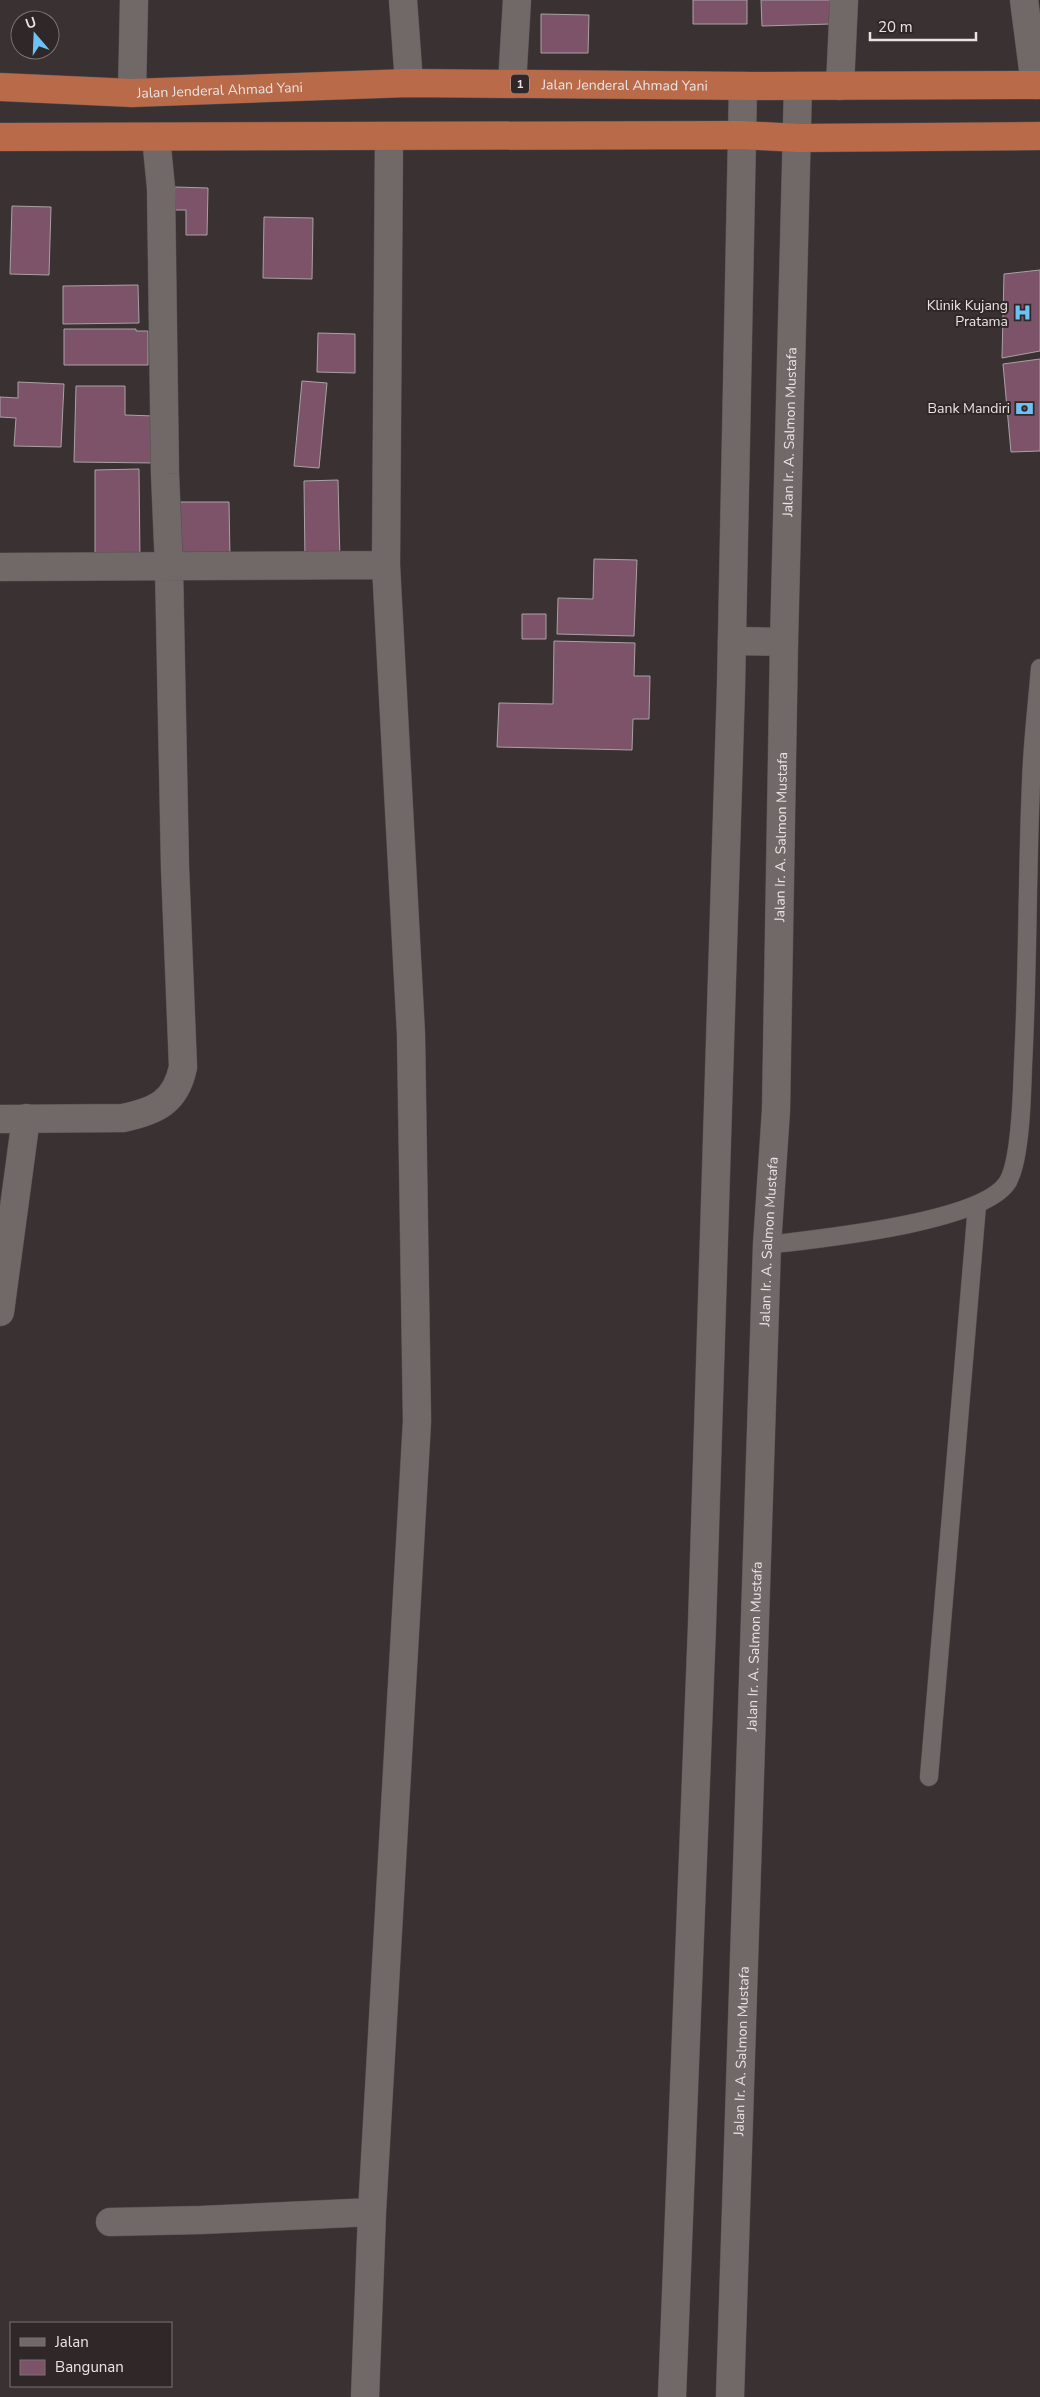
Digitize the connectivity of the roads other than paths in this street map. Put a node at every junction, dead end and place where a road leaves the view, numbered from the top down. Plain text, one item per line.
1 (134, 0) edge
2 (403, 0) edge
3 (517, 0) edge
4 (844, 0) edge
5 (1024, 0) edge
6 (409, 83) junction
7 (512, 84) junction
8 (1038, 85) edge
9 (743, 86) junction
10 (798, 86) junction
11 (840, 86) junction
12 (0, 87) edge
13 (132, 93) junction
14 (741, 135) junction
15 (389, 136) junction
16 (1040, 136) edge
17 (0, 137) edge
18 (156, 137) junction
19 (798, 138) junction
20 (386, 564) junction
21 (0, 567) edge
22 (169, 567) junction
23 (732, 642) junction
24 (784, 642) junction
25 (1040, 668) edge
26 (13, 1119) edge
27 (977, 1205) junction
28 (767, 1245) junction
29 (0, 1312) edge
30 (929, 1777) dead end
31 (372, 2212) junction
32 (110, 2222) dead end
33 (364, 2397) edge
34 (672, 2397) edge
35 (730, 2397) edge

1 - 13 street
2 - 6 street
3 - 7 street
4 - 11 street
5 - 8 street
6 - 7 highway, Jalan Jenderal Ahmad Yani / 1
6 - 13 highway, Jalan Jenderal Ahmad Yani / 1
7 - 9 highway, Jalan Jenderal Ahmad Yani / 1
8 - 11 highway, Jalan Jenderal Ahmad Yani / 1
9 - 10 highway, Jalan Jenderal Ahmad Yani / 1
9 - 14 street
10 - 11 highway, Jalan Jenderal Ahmad Yani / 1
10 - 19 street, Jalan Ir. A. Salmon Mustafa
12 - 13 highway, Jalan Jenderal Ahmad Yani / 1
14 - 15 highway
14 - 19 highway
14 - 23 street
15 - 18 highway
15 - 20 street
16 - 19 highway
17 - 18 highway
18 - 22 street
19 - 24 street, Jalan Ir. A. Salmon Mustafa
20 - 22 street
20 - 31 street
21 - 22 street
22 - 26 street
23 - 24 street
23 - 34 street
24 - 28 street, Jalan Ir. A. Salmon Mustafa
25 - 27 lane
26 - 29 street
27 - 28 lane
27 - 30 lane
28 - 35 street, Jalan Ir. A. Salmon Mustafa
31 - 32 street
31 - 33 street

